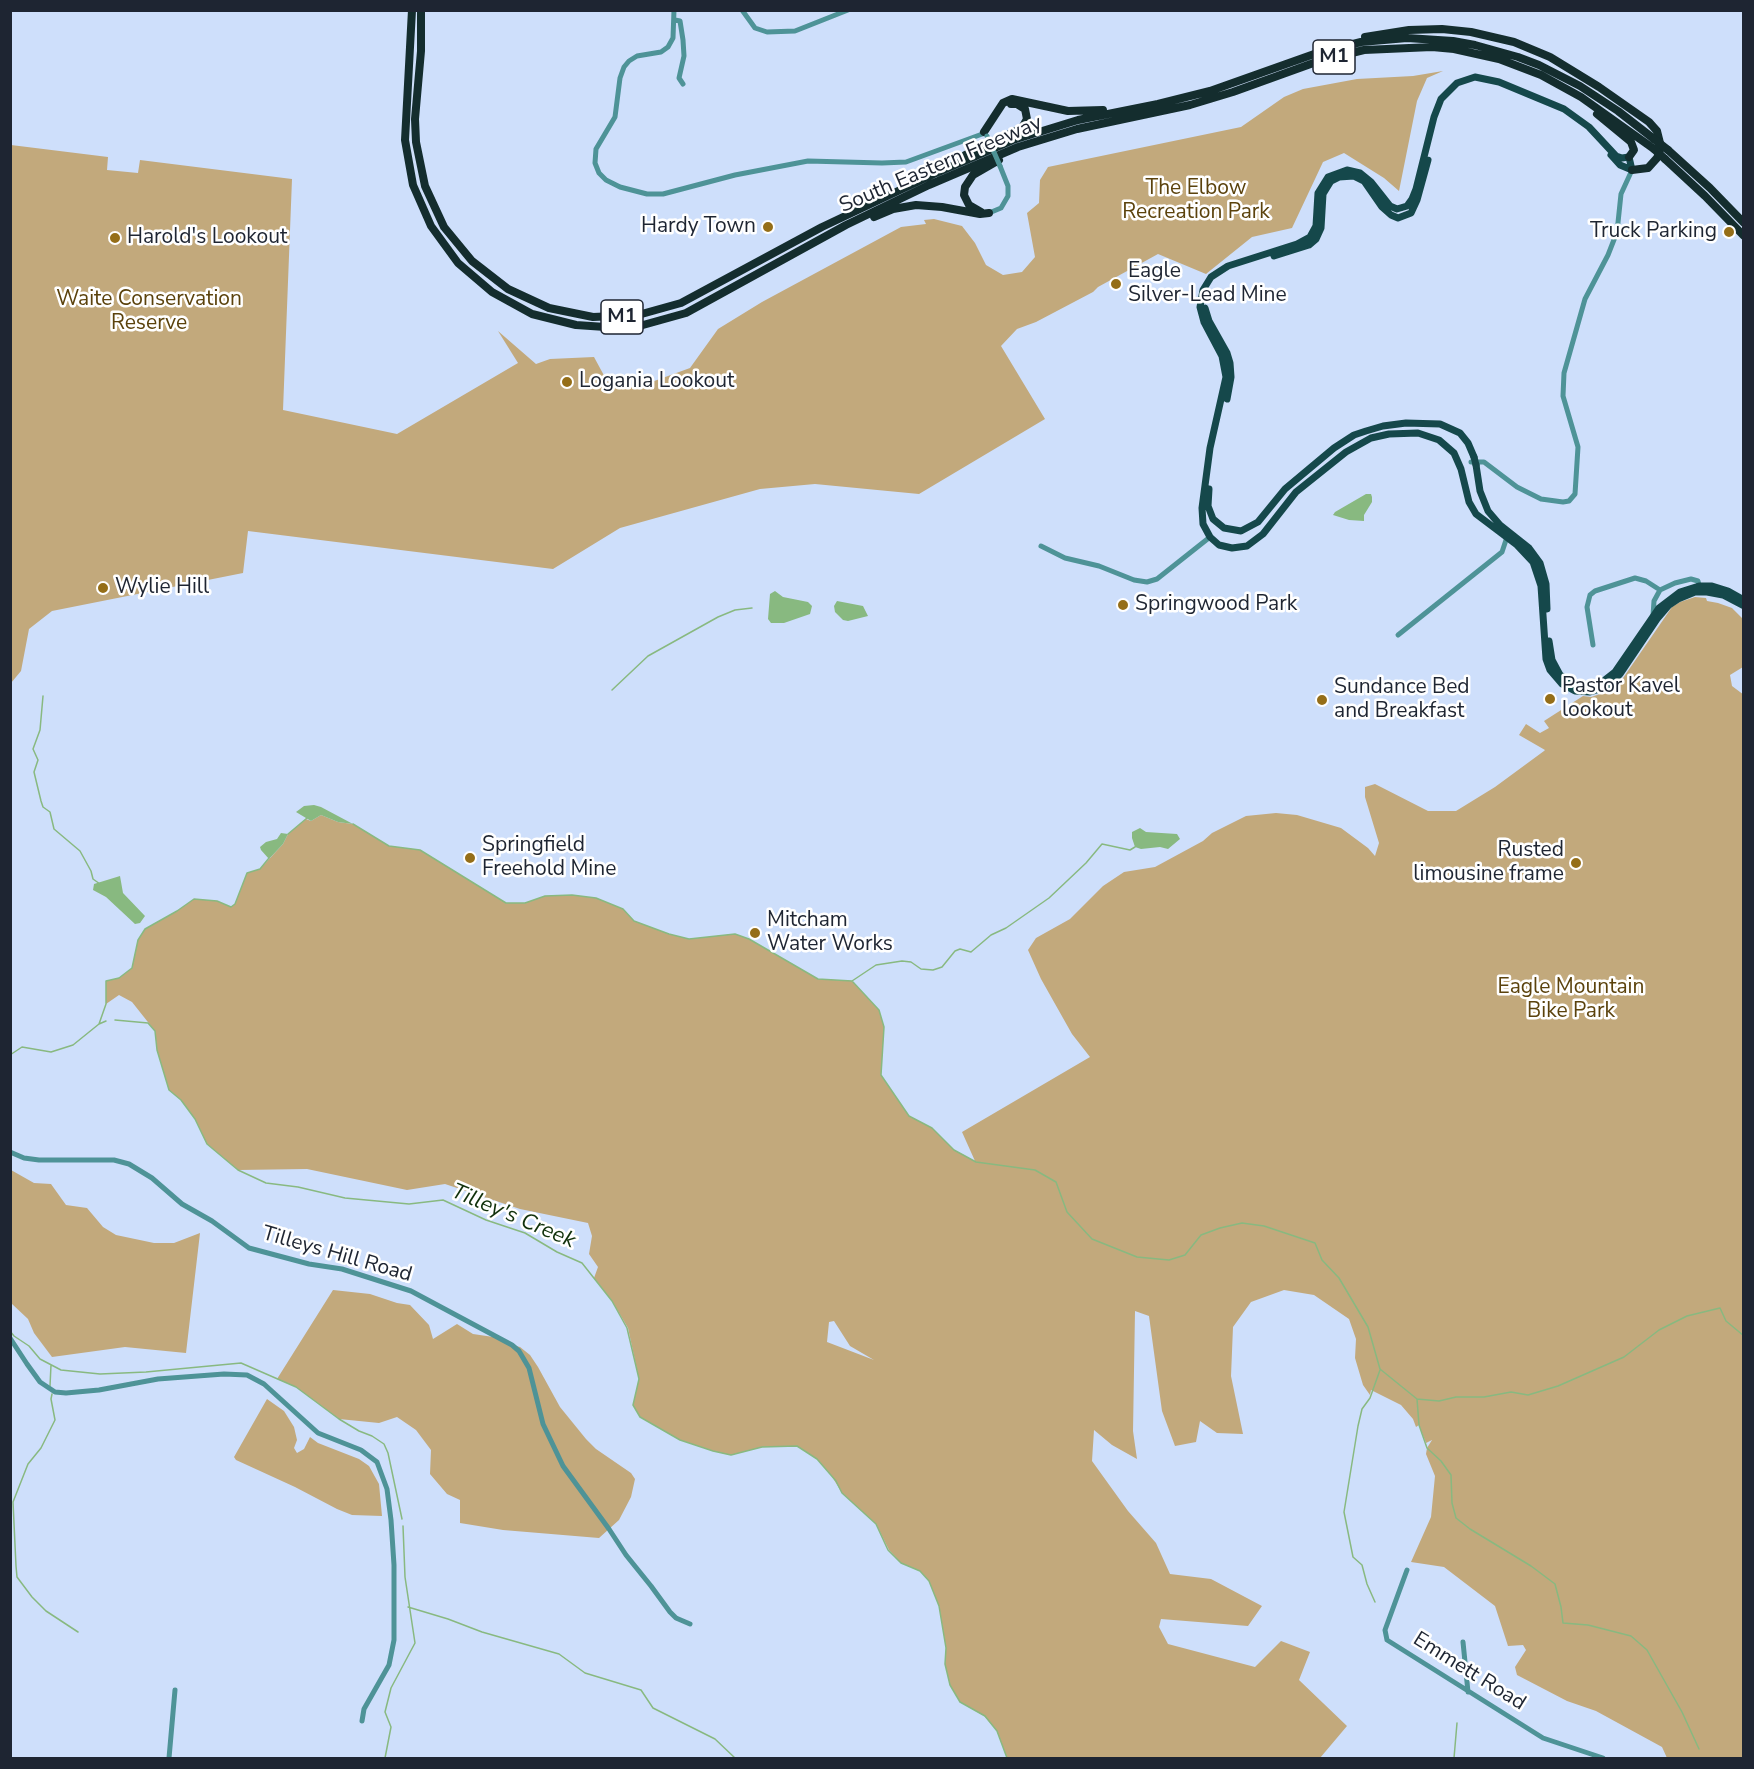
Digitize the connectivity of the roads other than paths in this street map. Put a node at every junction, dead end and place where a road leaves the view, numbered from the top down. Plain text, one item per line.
1 (412, 10) edge
2 (421, 10) edge
3 (674, 10) edge
4 (742, 10) edge
5 (848, 10) edge
6 (675, 20) junction
7 (1317, 52) junction
8 (1477, 52) junction
9 (683, 84) dead end
10 (1188, 97) junction
11 (1087, 127) junction
12 (986, 134) junction
13 (1629, 157) junction
14 (1632, 172) junction
15 (936, 173) junction
16 (989, 213) junction
17 (1743, 223) edge
18 (1743, 236) edge
19 (806, 246) junction
20 (1474, 461) junction
21 (1213, 518) junction
22 (1221, 527) junction
23 (1508, 535) junction
24 (1210, 537) junction
25 (1041, 546) dead end
26 (1700, 588) junction
27 (1660, 590) junction
28 (1743, 600) edge
29 (1743, 606) edge
30 (1653, 616) junction
31 (1398, 635) dead end
32 (1593, 645) dead end
33 (10, 1152) edge
34 (10, 1338) edge
35 (1407, 1570) dead end
36 (690, 1624) dead end
37 (1463, 1642) dead end
38 (175, 1690) dead end
39 (1468, 1692) junction
40 (362, 1721) dead end
41 (169, 1758) edge
42 (1603, 1758) edge

1 - 19 highway, South Eastern Freeway / M1
2 - 15 highway, South Eastern Freeway / M1
3 - 6 street
4 - 5 street
6 - 9 street
6 - 12 street
7 - 10 highway, South Eastern Freeway / M1
7 - 14 highway
7 - 17 highway, South Eastern Freeway / M1, bridge
8 - 11 highway, South Eastern Freeway / M1
8 - 13 highway
8 - 18 highway, South Eastern Freeway / M1, bridge
10 - 12 highway
10 - 15 highway, South Eastern Freeway / M1
11 - 16 highway
11 - 19 highway, South Eastern Freeway / M1
12 - 15 highway
12 - 16 street, bridge
13 - 14 main road
13 - 24 main road
14 - 20 street
14 - 21 main road
16 - 19 highway
20 - 22 main road
20 - 23 main road
21 - 22 main road
21 - 24 main road
22 - 24 main road
23 - 24 main road
23 - 26 main road
23 - 30 main road
23 - 31 street
24 - 25 street
26 - 27 street
26 - 28 main road
26 - 29 main road
26 - 30 main road
27 - 30 street
27 - 32 street
33 - 36 street, Tilleys Hill Road
34 - 40 street
35 - 39 street, Emmett Road
37 - 39 street
38 - 41 street
39 - 42 street, Emmett Road

